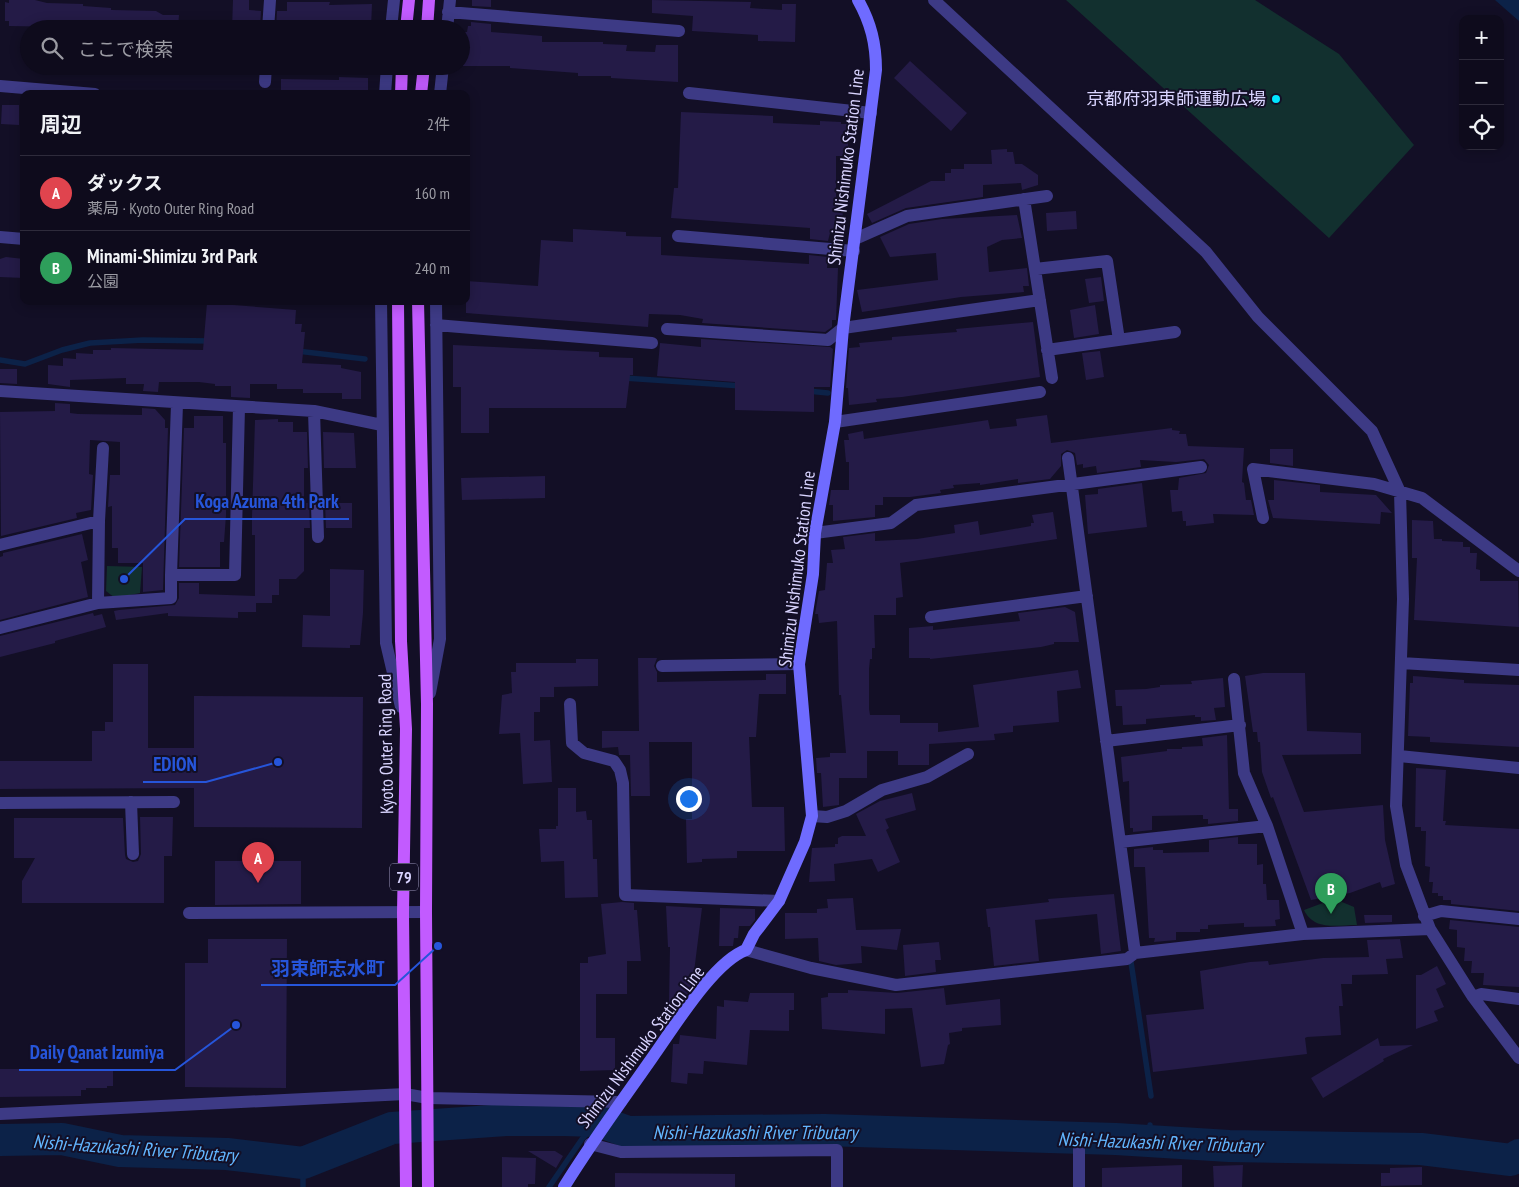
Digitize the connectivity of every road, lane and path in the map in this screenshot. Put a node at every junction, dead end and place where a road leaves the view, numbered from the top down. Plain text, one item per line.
1 (270, 0) edge
2 (394, 0) edge
3 (409, 0) edge
4 (429, 0) edge
5 (858, 0) edge
6 (934, 0) edge
7 (449, 6) edge
8 (269, 20) edge
9 (392, 20) edge
10 (407, 20) edge
11 (428, 20) edge
12 (447, 20) edge
13 (679, 31) dead end
14 (265, 75) edge
15 (386, 75) edge
16 (402, 75) edge
17 (423, 75) edge
18 (442, 75) edge
19 (265, 82) dead end
20 (0, 86) edge
21 (47, 90) edge
22 (385, 90) edge
23 (401, 90) edge
24 (421, 90) edge
25 (440, 90) edge
26 (689, 93) dead end
27 (871, 113) junction
28 (1047, 196) dead end
29 (1024, 199) junction
30 (678, 236) dead end
31 (0, 237) edge
32 (20, 238) edge
33 (855, 245) junction
34 (1035, 269) junction
35 (1040, 300) junction
36 (381, 305) edge
37 (398, 305) edge
38 (418, 305) edge
39 (436, 305) edge
40 (436, 324) junction
41 (843, 328) junction
42 (667, 330) dead end
43 (1175, 332) dead end
44 (1119, 340) junction
45 (652, 343) dead end
46 (1047, 350) junction
47 (1052, 378) dead end
48 (0, 391) edge
49 (1040, 392) dead end
50 (177, 404) junction
51 (239, 407) junction
52 (314, 412) junction
53 (835, 422) junction
54 (382, 425) junction
55 (103, 448) dead end
56 (1068, 458) dead end
57 (1201, 467) dead end
58 (1071, 484) junction
59 (1400, 492) junction
60 (1263, 518) dead end
61 (99, 522) junction
62 (815, 533) junction
63 (318, 537) dead end
64 (0, 545) edge
65 (1519, 571) edge
66 (171, 575) junction
67 (1086, 596) junction
68 (98, 603) junction
69 (931, 617) dead end
70 (0, 628) edge
71 (1401, 663) junction
72 (799, 664) junction
73 (662, 666) dead end
74 (1519, 670) edge
75 (1234, 679) dead end
76 (427, 704) junction
77 (570, 704) dead end
78 (1240, 725) junction
79 (406, 729) junction
80 (1106, 741) junction
81 (968, 754) dead end
82 (1399, 756) junction
83 (1519, 768) edge
84 (131, 802) junction
85 (174, 802) dead end
86 (0, 803) edge
87 (812, 816) junction
88 (1267, 826) junction
89 (1120, 842) junction
90 (133, 854) dead end
91 (779, 901) junction
92 (426, 912) junction
93 (189, 913) dead end
94 (403, 913) junction
95 (1424, 916) junction
96 (1519, 919) edge
97 (1430, 929) junction
98 (1303, 934) junction
99 (746, 950) junction
100 (1135, 953) junction
101 (1473, 997) junction
102 (1519, 999) edge
103 (1519, 1058) edge
104 (405, 1094) junction
105 (428, 1098) junction
106 (621, 1102) junction
107 (0, 1114) edge
108 (590, 1144) junction
109 (1079, 1149) dead end
110 (406, 1187) edge
111 (428, 1187) edge
112 (564, 1187) edge
113 (837, 1187) edge
114 (1079, 1187) edge

1 - 8 street
2 - 9 street
3 - 10 main road
4 - 11 main road
5 - 27 main road, Shimizu Nishimuko Station Line
6 - 59 street
7 - 12 street
7 - 13 street
14 - 19 street
15 - 22 street
16 - 23 main road
17 - 24 main road
18 - 25 street
20 - 21 street
26 - 27 street
27 - 33 main road, Shimizu Nishimuko Station Line
28 - 29 street
29 - 33 street
29 - 34 street
30 - 33 street
31 - 32 street
33 - 41 main road, Shimizu Nishimuko Station Line
34 - 35 street
34 - 44 street
35 - 41 street
35 - 46 street
36 - 54 street
37 - 79 main road, Kyoto Outer Ring Road / 79
38 - 76 main road, 79
39 - 40 street
40 - 45 street
40 - 76 street
41 - 42 street
41 - 53 main road, Shimizu Nishimuko Station Line
43 - 44 street
44 - 46 street
46 - 47 street
48 - 50 street
49 - 53 street
50 - 51 street
50 - 66 street
51 - 52 street
51 - 66 street
52 - 54 street
52 - 63 street
53 - 62 main road, Shimizu Nishimuko Station Line
54 - 79 street
55 - 61 street
56 - 58 street
57 - 58 street
58 - 62 street
58 - 67 street
59 - 60 street
59 - 65 street
59 - 71 street
61 - 64 street
61 - 68 street
62 - 72 main road, Shimizu Nishimuko Station Line
66 - 68 street
67 - 69 street
67 - 80 street
68 - 70 street
71 - 74 street
71 - 82 street
72 - 73 street
72 - 87 main road, Shimizu Nishimuko Station Line
75 - 78 street
76 - 92 main road, 79
77 - 91 street
78 - 80 street
78 - 88 street
79 - 94 main road, Kyoto Outer Ring Road / 79
80 - 89 street
81 - 87 street
82 - 83 street
82 - 95 street
84 - 85 street
84 - 86 street
84 - 90 street
87 - 91 main road, Shimizu Nishimuko Station Line
88 - 89 street
88 - 98 street
89 - 100 street
91 - 99 main road, Shimizu Nishimuko Station Line
92 - 94 street
92 - 105 main road, 79
93 - 94 street
94 - 104 main road, Kyoto Outer Ring Road / 79
95 - 96 street
95 - 97 street
97 - 98 street
97 - 101 street
98 - 100 street
99 - 100 street
99 - 106 main road, Shimizu Nishimuko Station Line
101 - 102 street
101 - 103 street
104 - 105 street
104 - 107 street
104 - 110 main road, Kyoto Outer Ring Road / 79
105 - 106 street
105 - 111 main road, 79
106 - 108 main road, Shimizu Nishimuko Station Line
108 - 112 main road, Shimizu Nishimuko Station Line
108 - 113 street
109 - 114 street

